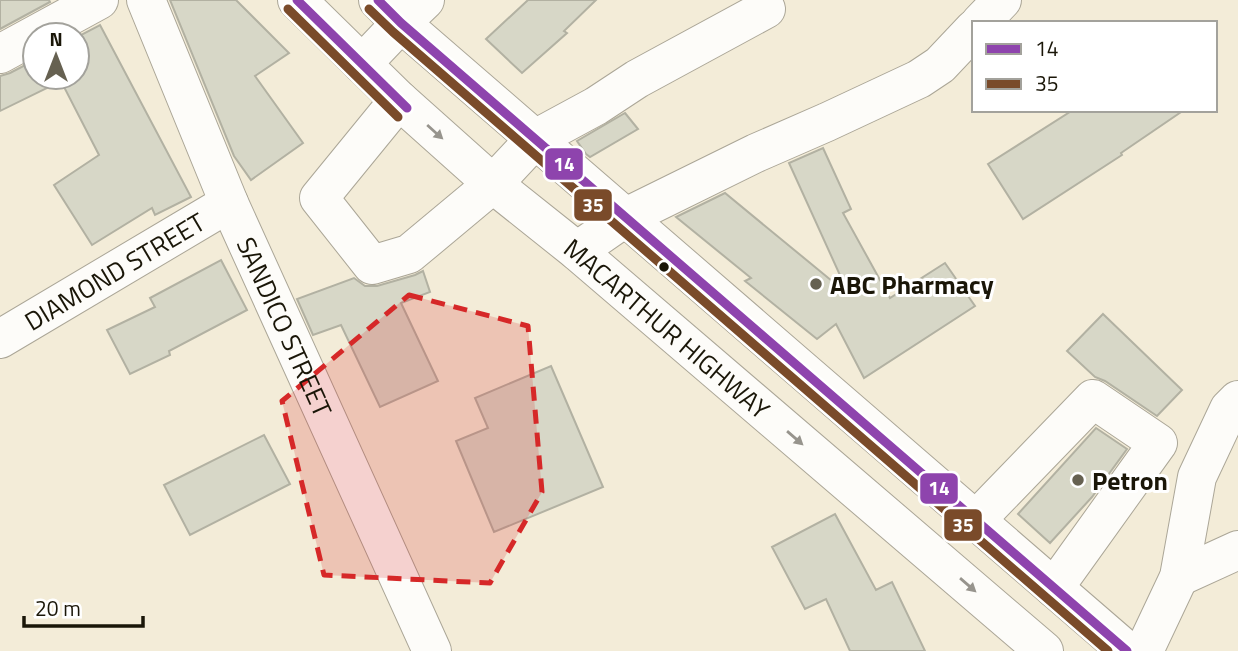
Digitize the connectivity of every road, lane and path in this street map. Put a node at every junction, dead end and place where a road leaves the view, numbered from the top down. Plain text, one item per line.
1 (99, 0) edge
2 (146, 0) edge
3 (297, 0) edge
4 (1002, 0) edge
5 (401, 8) edge
6 (766, 9) dead end
7 (982, 21) edge
8 (972, 31) edge
9 (0, 54) edge
10 (362, 64) junction
11 (399, 100) junction
12 (534, 139) junction
13 (493, 184) junction
14 (229, 203) junction
15 (626, 217) junction
16 (577, 251) junction
17 (0, 339) edge
18 (1238, 400) edge
19 (976, 520) junction
20 (1238, 550) edge
21 (1180, 577) junction
22 (1054, 588) junction
23 (432, 651) edge
24 (1044, 651) edge
25 (1127, 651) edge
26 (1144, 651) edge

1 - 9 main road
2 - 14 main road, SANDICO STREET
3 - 10 main road, MACARTHUR HIGHWAY
4 - 7 main road
5 - 10 main road
5 - 12 main road
6 - 12 main road
8 - 15 main road
10 - 11 main road, MACARTHUR HIGHWAY
11 -> 13 main road, MACARTHUR HIGHWAY
11 - 13 main road
12 - 13 main road
12 - 15 main road
13 - 16 main road, MACARTHUR HIGHWAY
14 - 17 main road, DIAMOND STREET
14 - 23 main road, SANDICO STREET
15 - 16 main road
15 - 19 main road
16 -> 24 main road, MACARTHUR HIGHWAY
18 - 21 main road
19 - 22 main road
19 - 22 main road
20 - 21 main road
21 - 26 main road
22 - 25 main road

